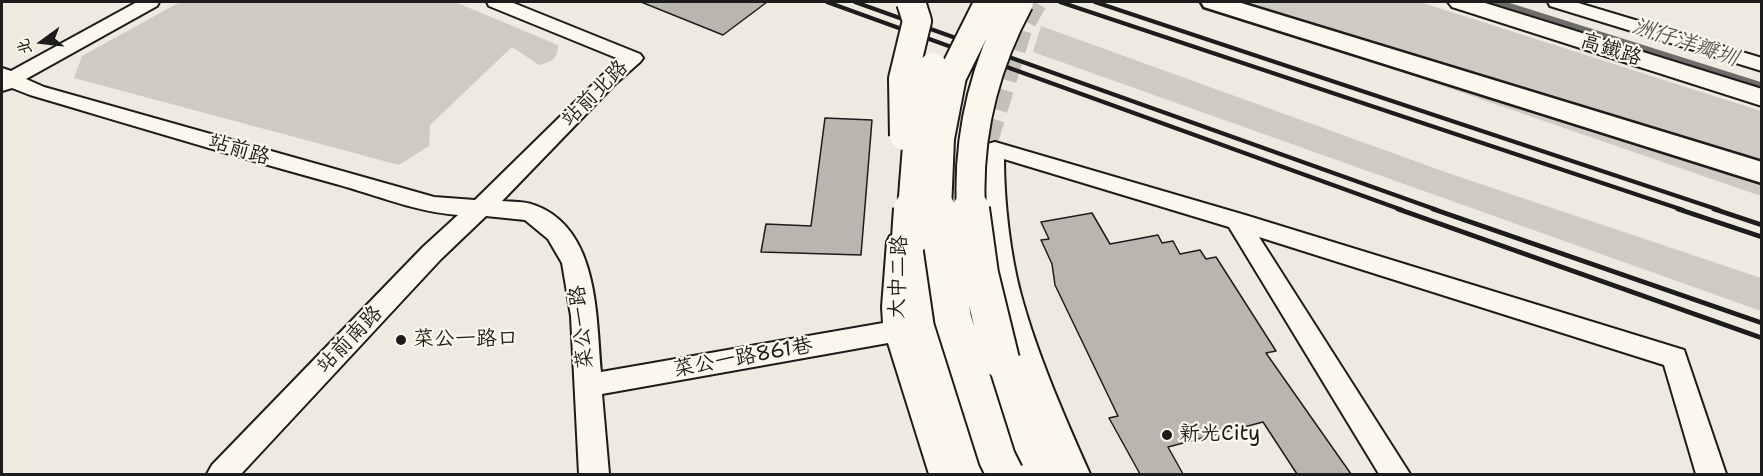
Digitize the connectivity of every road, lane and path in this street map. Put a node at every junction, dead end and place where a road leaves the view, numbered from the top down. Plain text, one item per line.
1 (150, 2) edge
2 (496, 2) edge
3 (910, 2) edge
4 (969, 2) edge
5 (989, 2) edge
6 (1019, 2) edge
7 (1213, 2) edge
8 (1253, 2) edge
9 (1460, 2) edge
10 (1520, 2) edge
11 (1557, 2) edge
12 (1298, 15) junction
13 (1761, 64) edge
14 (1761, 77) edge
15 (4, 80) edge
16 (1761, 98) edge
17 (892, 110) dead end
18 (1761, 149) edge
19 (1761, 162) edge
20 (1761, 173) edge
21 (481, 208) junction
22 (1238, 221) junction
23 (910, 238) junction
24 (897, 331) junction
25 (1001, 360) junction
26 (588, 385) junction
27 (222, 474) edge
28 (594, 474) edge
29 (944, 474) edge
30 (963, 474) edge
31 (1005, 474) edge
32 (1025, 474) edge
33 (1052, 474) edge
34 (1075, 474) edge
35 (1395, 474) edge
36 (1711, 474) edge

1 - 15 street
2 - 21 street, 站前北路
3 - 23 highway, bridge
4 - 23 highway, bridge
5 - 31 highway, bridge
6 - 25 highway, bridge
7 - 20 highway
8 - 12 highway
9 - 16 street, 高鐵路
10 - 14 street, 高鐵路
11 - 13 street, 高鐵路
12 - 18 highway
12 - 19 highway
15 - 21 street, 站前路
17 - 24 street, 大中二路
21 - 26 street, 菜公一路
21 - 27 street, 站前南路
22 - 34 street
22 - 35 street
22 - 36 street
23 - 30 highway
24 - 26 street, 菜公一路861巷
24 - 29 street, 大中二路
25 - 32 highway
25 - 33 highway
26 - 28 street, 菜公一路

